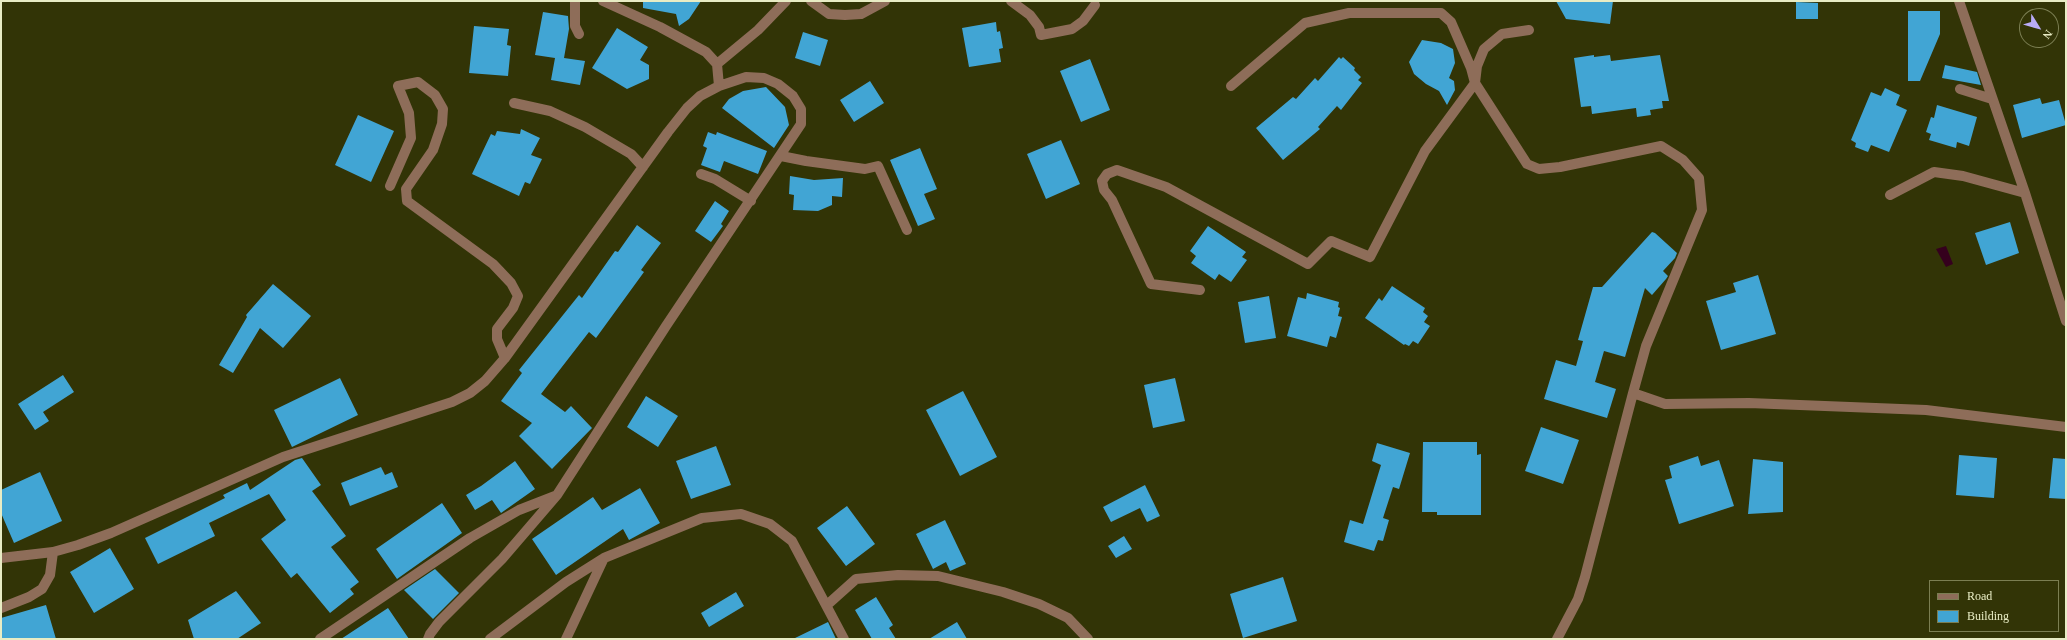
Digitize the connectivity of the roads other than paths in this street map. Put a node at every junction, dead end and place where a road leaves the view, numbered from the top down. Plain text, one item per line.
1 (575, 1) edge
2 (605, 1) edge
3 (786, 1) edge
4 (811, 1) edge
5 (885, 1) edge
6 (1011, 1) edge
7 (1960, 1) edge
8 (1095, 5) dead end
9 (1529, 30) dead end
10 (579, 34) dead end
11 (717, 64) junction
12 (1475, 83) junction
13 (719, 86) junction
14 (1231, 86) dead end
15 (1960, 89) dead end
16 (1992, 99) junction
17 (514, 103) dead end
18 (782, 156) junction
19 (643, 166) junction
20 (700, 174) dead end
21 (390, 186) dead end
22 (2025, 193) junction
23 (1890, 195) dead end
24 (751, 200) junction
25 (907, 230) dead end
26 (1200, 290) dead end
27 (2066, 321) edge
28 (505, 358) junction
29 (1632, 393) junction
30 (2066, 427) edge
31 (557, 495) junction
32 (53, 552) junction
33 (1, 558) edge
34 (604, 558) junction
35 (827, 605) junction
36 (1, 608) edge
37 (320, 639) edge
38 (428, 639) edge
39 (490, 639) edge
40 (566, 639) edge
41 (844, 639) edge
42 (1088, 639) edge
43 (1557, 639) edge

1 - 10 street
2 - 11 street
3 - 11 street
4 - 5 street
6 - 8 street
7 - 16 street
9 - 12 street
11 - 13 street
12 - 14 street
12 - 26 street
12 - 29 street
13 - 18 street
13 - 19 street
15 - 16 street
16 - 22 street
17 - 19 street
18 - 24 street
18 - 25 street
19 - 28 street
20 - 24 street
21 - 28 street
22 - 23 street
22 - 27 street
24 - 31 street
28 - 32 street
29 - 30 street
29 - 43 street
31 - 37 street
31 - 38 street
32 - 33 street
32 - 36 street
34 - 35 street
34 - 39 street
34 - 40 street
35 - 41 street
35 - 42 street

